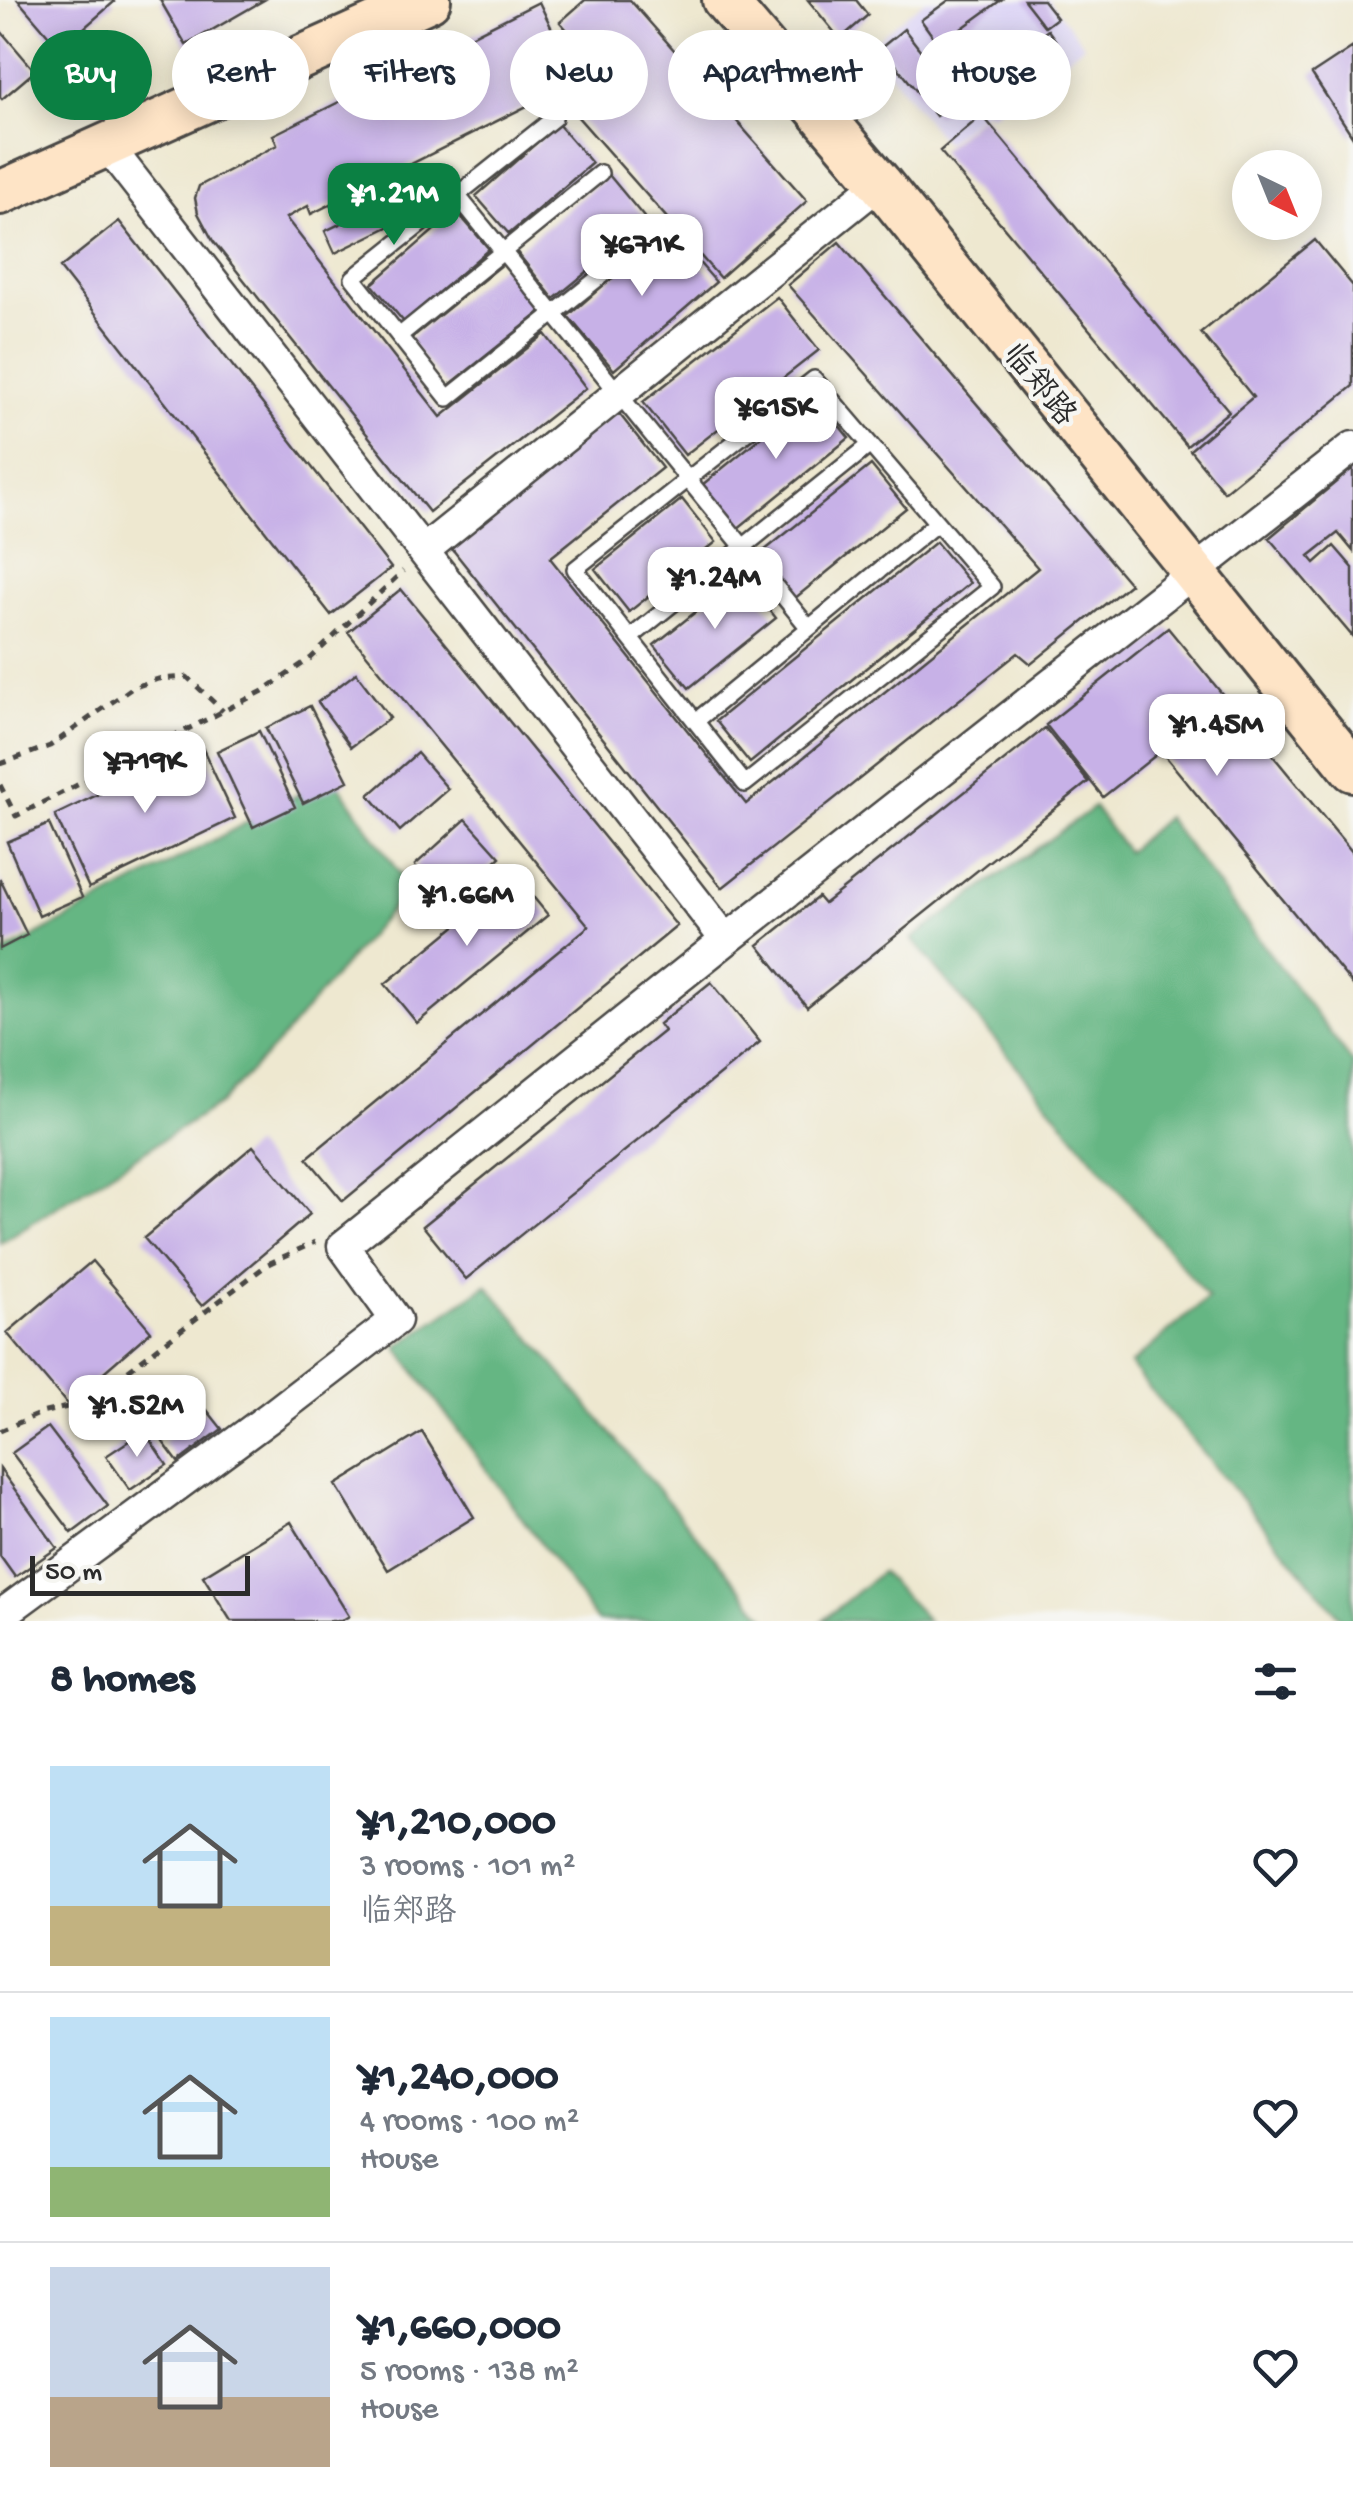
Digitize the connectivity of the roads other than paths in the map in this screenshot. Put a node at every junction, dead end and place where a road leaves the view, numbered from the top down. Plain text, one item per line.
1 (429, 0) edge
2 (724, 0) edge
3 (551, 120) edge
4 (106, 144) junction
5 (600, 173) dead end
6 (880, 183) junction
7 (0, 193) edge
8 (456, 195) junction
9 (661, 228) dead end
10 (503, 252) junction
11 (553, 314) junction
12 (399, 336) junction
13 (618, 394) junction
14 (870, 445) junction
15 (1353, 447) edge
16 (688, 479) junction
17 (937, 523) junction
18 (743, 547) junction
19 (423, 552) junction
20 (1192, 572) junction
21 (809, 628) junction
22 (630, 638) junction
23 (696, 721) junction
24 (1353, 770) edge
25 (726, 940) junction
26 (0, 1616) edge

1 - 4 main road
2 - 6 main road, 临郑路
3 - 8 lane
4 - 7 main road
4 - 19 street
5 - 10 lane
6 - 13 street
6 - 20 main road, 临郑路
8 - 10 lane
8 - 12 lane
9 - 11 lane
10 - 11 lane
10 - 12 lane
11 - 12 lane
11 - 13 lane
13 - 16 lane
13 - 19 street
14 - 16 lane
14 - 17 lane
14 - 18 lane
15 - 20 street
16 - 18 lane
16 - 22 lane
17 - 21 lane
17 - 23 lane
18 - 21 lane
18 - 22 lane
19 - 25 street
20 - 24 main road, 临郑路
20 - 25 street
21 - 23 lane
22 - 23 lane
25 - 26 street

